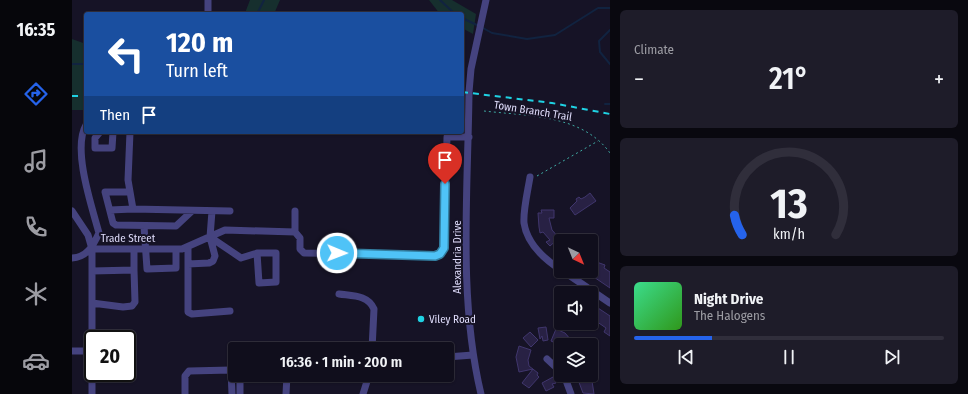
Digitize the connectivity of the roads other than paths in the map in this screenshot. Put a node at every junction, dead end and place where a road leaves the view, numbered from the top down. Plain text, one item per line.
1 (208, 0) edge
2 (486, 0) edge
3 (208, 12) edge
4 (84, 128) edge
5 (98, 134) edge
6 (113, 134) edge
7 (130, 134) edge
8 (469, 137) junction
9 (530, 176) road end
10 (130, 192) junction
11 (133, 209) junction
12 (72, 210) edge
13 (110, 210) junction
14 (192, 211) junction
15 (212, 211) junction
16 (230, 211) dead end
17 (295, 211) dead end
18 (144, 226) junction
19 (295, 232) junction
20 (210, 237) junction
21 (188, 247) junction
22 (92, 249) junction
23 (134, 249) junction
24 (146, 249) junction
25 (176, 249) junction
26 (257, 253) junction
27 (72, 258) edge
28 (188, 264) junction
29 (554, 264) edge
30 (134, 270) junction
31 (92, 271) junction
32 (574, 278) edge
33 (339, 294) dead end
34 (610, 302) edge
35 (92, 303) junction
36 (230, 311) dead end
37 (92, 330) edge
38 (372, 342) edge
39 (72, 351) edge
40 (84, 351) edge
41 (473, 355) junction
42 (454, 356) edge
43 (547, 359) dead end
44 (554, 366) edge
45 (92, 382) edge
46 (240, 382) edge
47 (286, 382) edge
48 (367, 382) edge
49 (566, 382) edge
50 (92, 394) edge
51 (186, 394) edge
52 (232, 394) edge
53 (240, 394) edge
54 (286, 394) edge
55 (363, 394) edge
56 (481, 394) edge
57 (570, 394) edge

1 - 3 street
2 - 8 street, Alexandria Drive
4 - 22 street
5 - 6 street
7 - 10 street
8 - 19 street
8 - 41 street, Alexandria Drive
9 - 29 street
10 - 11 street
10 - 13 street
11 - 13 street
11 - 14 street
12 - 22 street
13 - 18 street
14 - 15 street
14 - 18 street
15 - 16 street
15 - 20 street
17 - 19 street
18 - 24 street
19 - 20 street, Trade Street
20 - 21 street, Trade Street
20 - 26 street
20 - 28 street
21 - 25 street, Trade Street
21 - 28 street
22 - 23 street, Trade Street
22 - 27 street
22 - 31 street, Trade Street
23 - 24 street, Trade Street
23 - 30 street
24 - 25 street, Trade Street
24 - 25 street
26 - 26 street
28 - 36 street
30 - 31 street
30 - 35 street
31 - 35 street, Trade Street
32 - 34 street
33 - 38 street
35 - 37 street, Trade Street
39 - 40 street
41 - 42 street
41 - 56 street, Alexandria Drive
43 - 44 street
45 - 50 street, Trade Street
46 - 53 street
47 - 54 street
48 - 55 street
49 - 57 street
51 - 52 street

